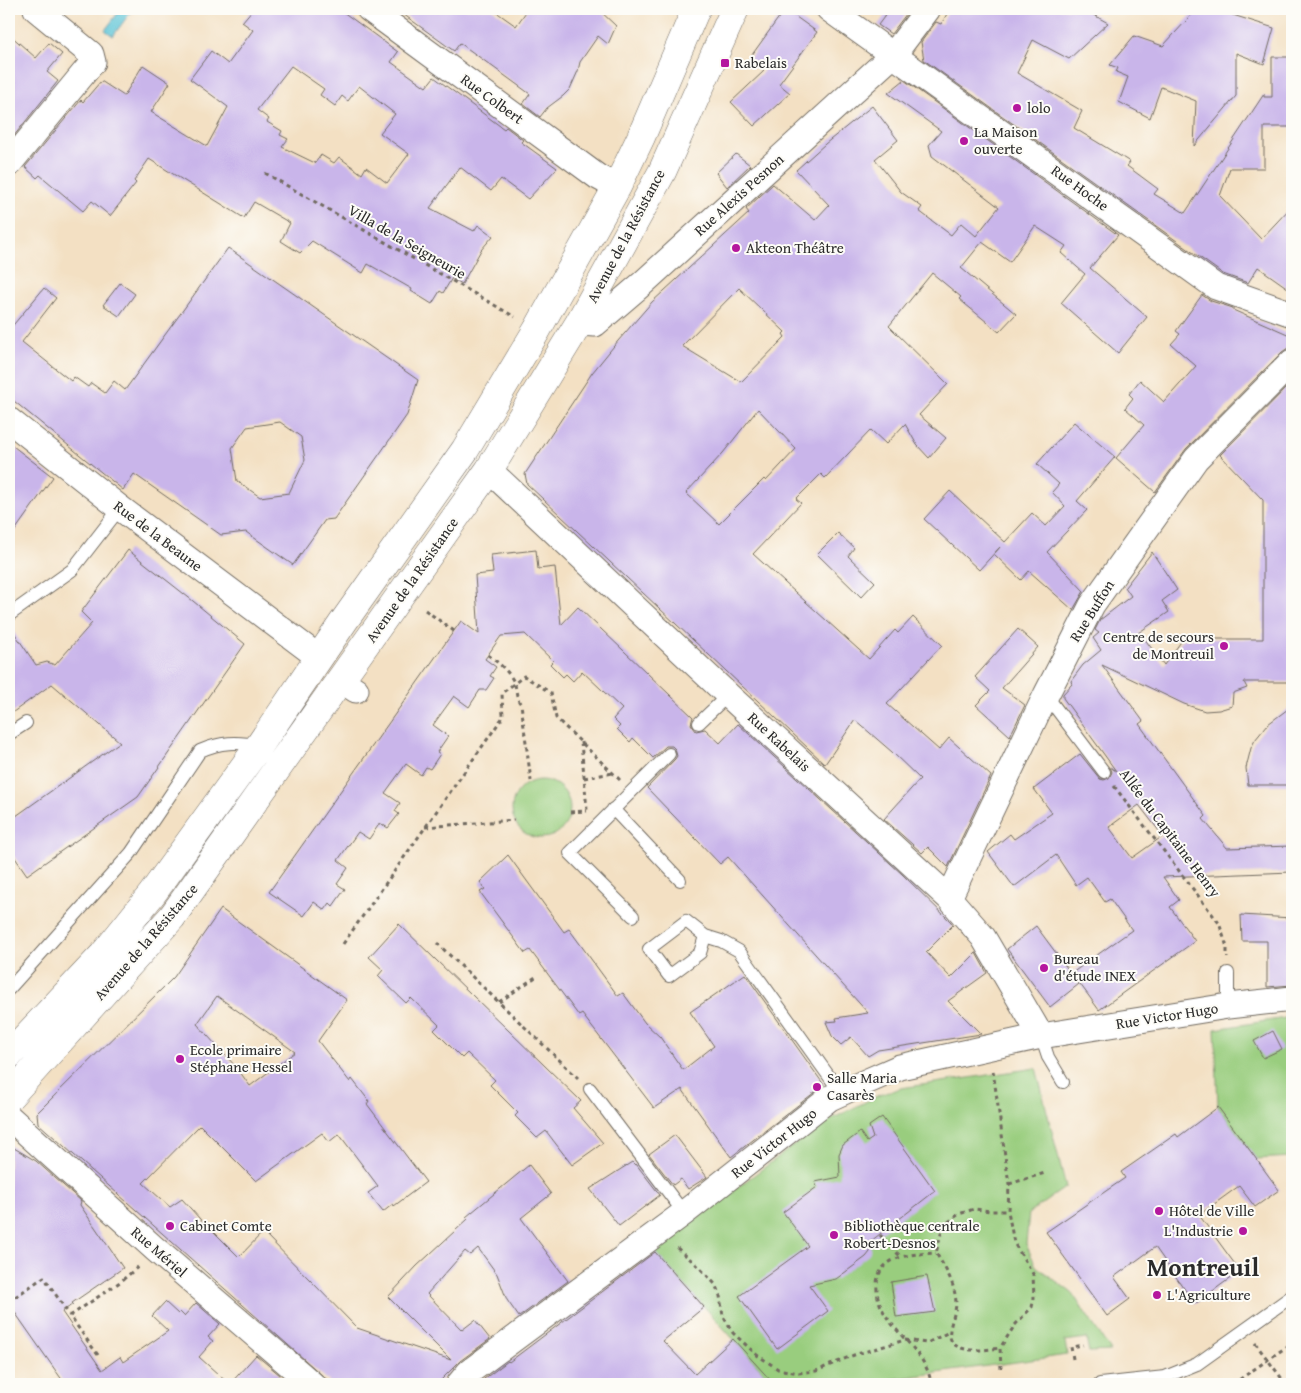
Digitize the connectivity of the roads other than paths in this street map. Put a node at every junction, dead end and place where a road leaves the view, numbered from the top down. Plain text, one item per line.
1 (36, 9) edge
2 (368, 9) edge
3 (696, 9) edge
4 (734, 9) edge
5 (829, 9) edge
6 (928, 9) edge
7 (894, 54) junction
8 (9, 164) edge
9 (617, 187) junction
10 (1292, 314) edge
11 (587, 324) junction
12 (1292, 362) edge
13 (9, 420) edge
14 (493, 474) junction
15 (120, 508) junction
16 (9, 616) edge
17 (309, 650) dead end
18 (1046, 694) junction
19 (728, 696) junction
20 (26, 723) dead end
21 (699, 723) dead end
22 (9, 734) edge
23 (259, 746) junction
24 (669, 754) dead end
25 (1104, 772) road end
26 (614, 809) junction
27 (680, 880) dead end
28 (949, 898) junction
29 (633, 916) dead end
30 (705, 936) junction
31 (1228, 973) road end
32 (9, 989) edge
33 (1292, 999) edge
34 (1228, 1006) junction
35 (1041, 1036) junction
36 (9, 1055) edge
37 (1063, 1082) dead end
38 (590, 1089) road end
39 (841, 1093) junction
40 (9, 1097) edge
41 (9, 1117) edge
42 (684, 1213) junction
43 (1292, 1296) edge
44 (1160, 1381) edge
45 (312, 1384) edge
46 (459, 1384) edge
47 (1100, 1384) edge

1 - 8 street
2 - 9 street, Rue Colbert
3 - 9 main road, Avenue de la Résistance
4 - 11 main road, Avenue de la Résistance
5 - 7 street, Rue Hoche
6 - 7 street, Rue Alexis Pesnon
7 - 10 street, Rue Hoche
7 - 11 street, Rue Alexis Pesnon
9 - 23 main road, Avenue de la Résistance
11 - 14 main road, Avenue de la Résistance
12 - 18 street, Rue Buffon
13 - 15 street, Rue de la Beaune
14 - 19 street, Rue Rabelais
14 - 40 main road, Avenue de la Résistance
15 - 16 lane
15 - 17 street, Rue de la Beaune
18 - 25 lane, Allée du Capitaine Henry
18 - 28 street, Rue Buffon
19 - 21 lane
19 - 28 street, Rue Rabelais
20 - 22 lane
23 - 32 lane
23 - 36 main road, Avenue de la Résistance
24 - 26 lane
26 - 27 lane
26 - 29 lane
28 - 35 street, Rue Rabelais
30 - 30 lane
30 - 39 lane
31 - 34 lane
33 - 34 street, Rue Victor Hugo
34 - 35 street, Rue Victor Hugo
35 - 37 lane
35 - 39 street, Rue Victor Hugo
38 - 42 lane
39 - 42 street, Rue Victor Hugo
41 - 45 street, Rue Mériel
42 - 46 street, Rue Victor Hugo
43 - 44 lane
44 - 47 lane

